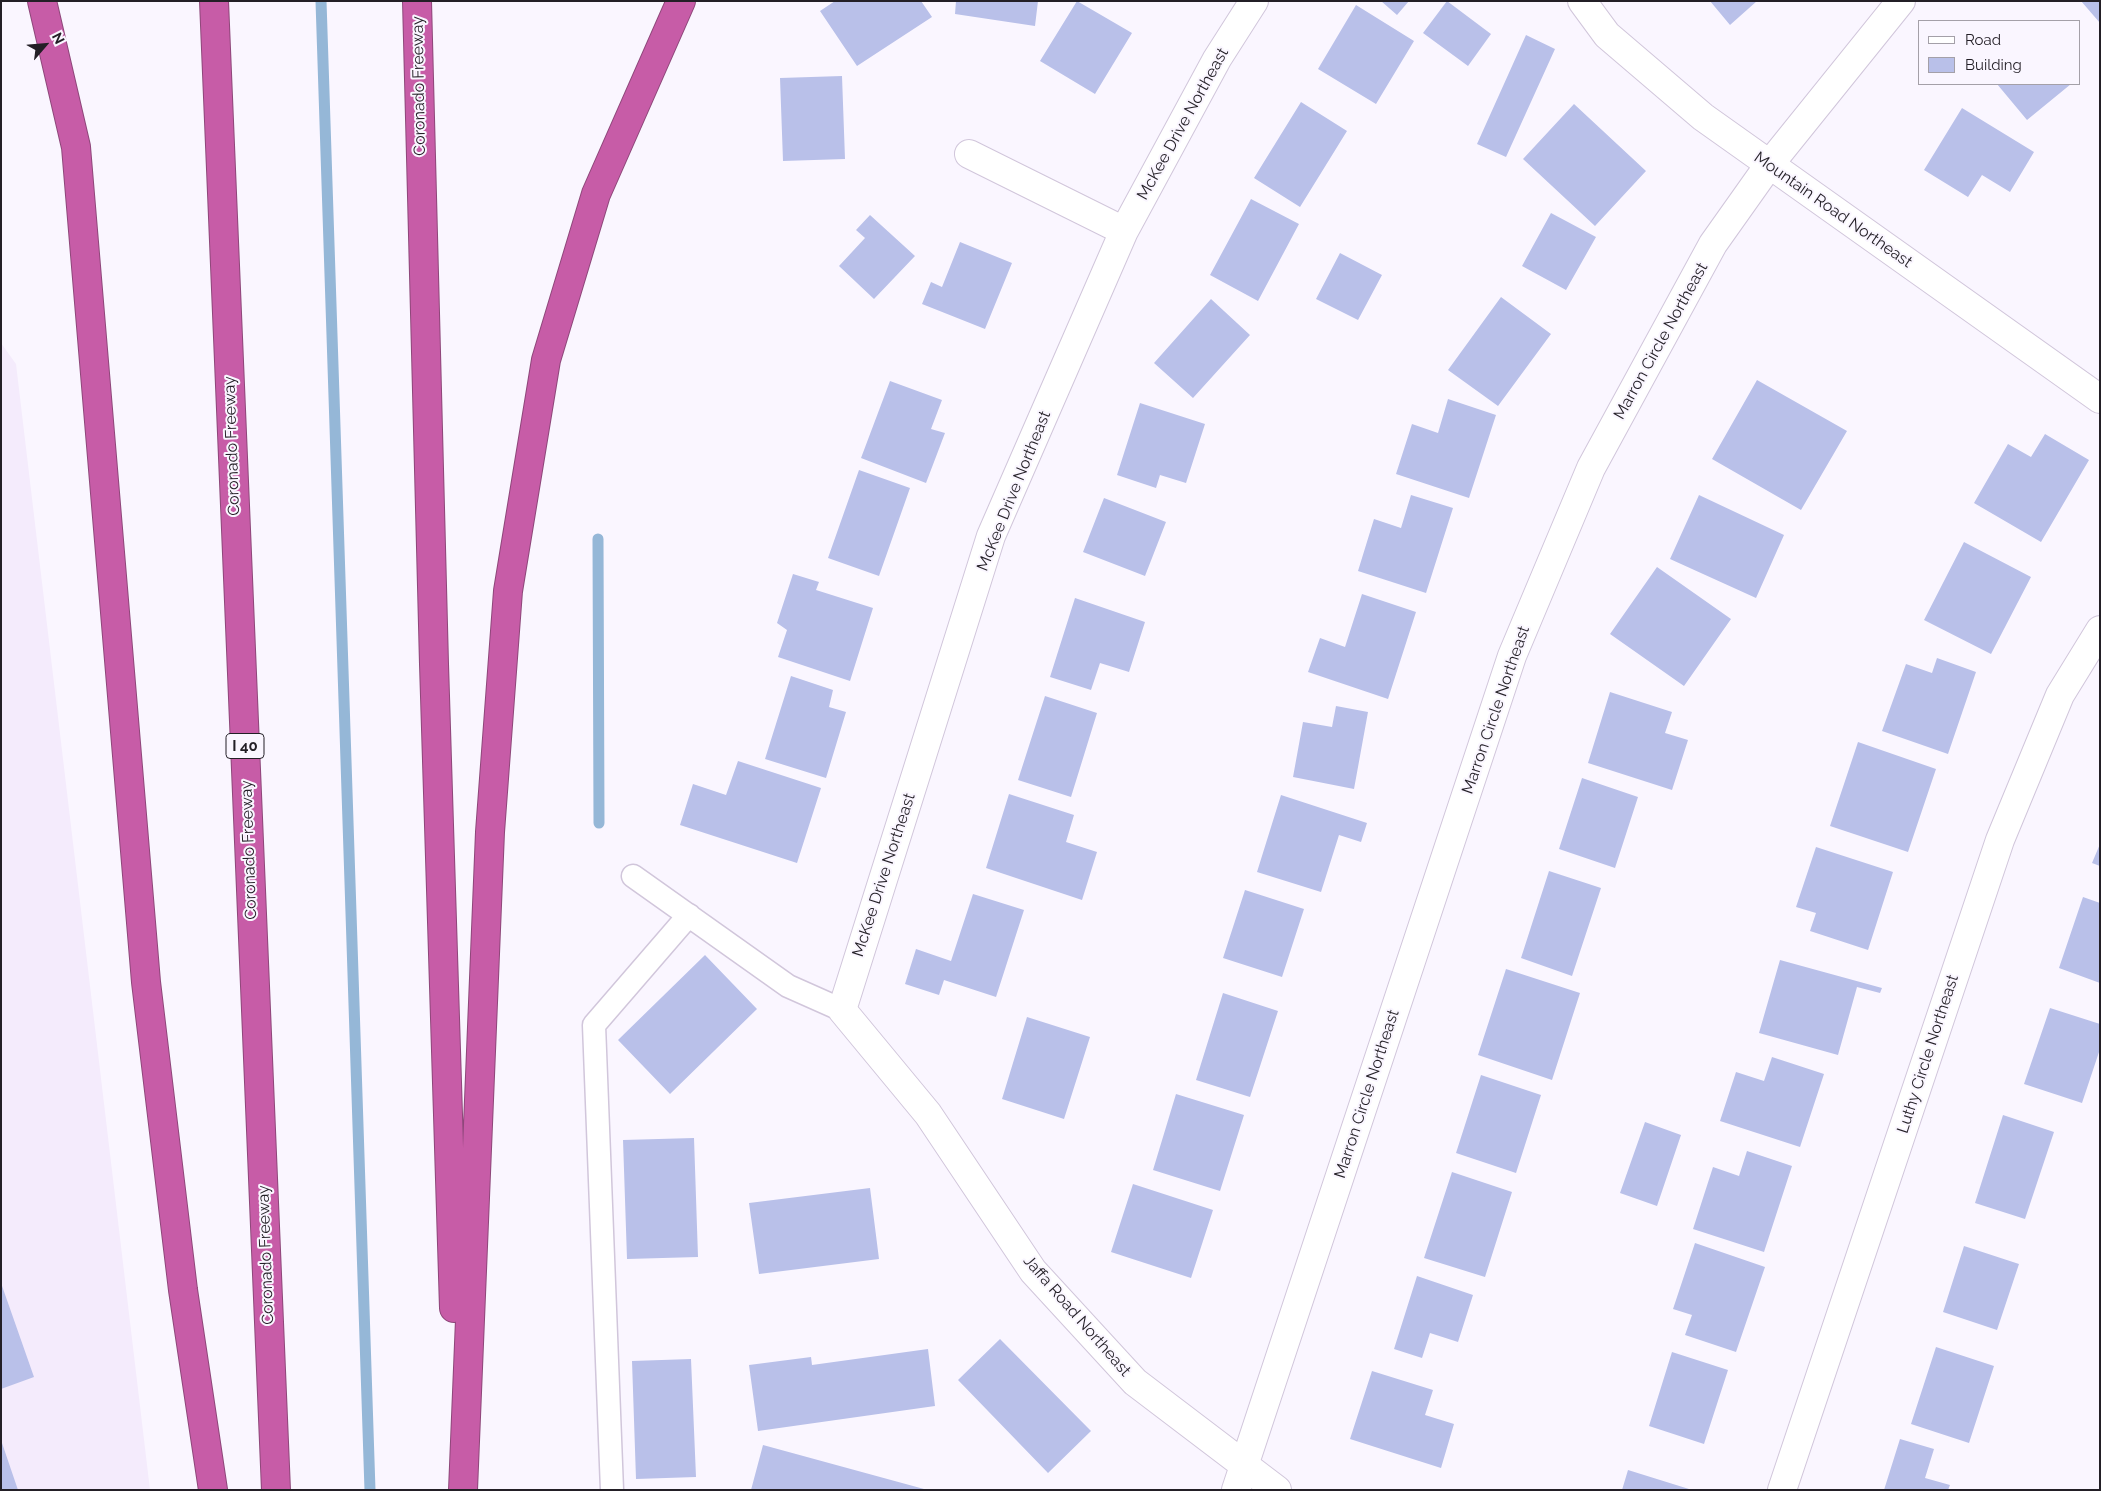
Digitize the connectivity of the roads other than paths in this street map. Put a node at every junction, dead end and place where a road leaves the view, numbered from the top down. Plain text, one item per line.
1 (42, 1) edge
2 (214, 1) edge
3 (417, 1) edge
4 (681, 1) edge
5 (1254, 1) edge
6 (1582, 1) edge
7 (1901, 1) edge
8 (969, 154) dead end
9 (1769, 165) junction
10 (1124, 231) junction
11 (2100, 400) edge
12 (2100, 630) edge
13 (634, 876) dead end
14 (689, 915) junction
15 (842, 1010) junction
16 (1240, 1478) edge
17 (213, 1490) edge
18 (276, 1490) edge
19 (462, 1490) edge
20 (612, 1490) edge
21 (1277, 1490) edge
22 (1782, 1490) edge

1 - 17 highway
2 - 18 highway, Coronado Freeway / I 40
3 - 19 highway, Coronado Freeway
4 - 19 highway
5 - 10 street, McKee Drive Northeast
6 - 9 street, Mountain Road Northeast
7 - 9 street, Marron Circle Northeast
8 - 10 street
9 - 11 street, Mountain Road Northeast
9 - 16 street, Marron Circle Northeast
10 - 15 street, McKee Drive Northeast
12 - 22 street, Luthy Circle Northeast
13 - 14 lane
14 - 15 lane
14 - 20 lane
15 - 16 street, Jaffa Road Northeast
16 - 21 street, Jaffa Road Northeast

